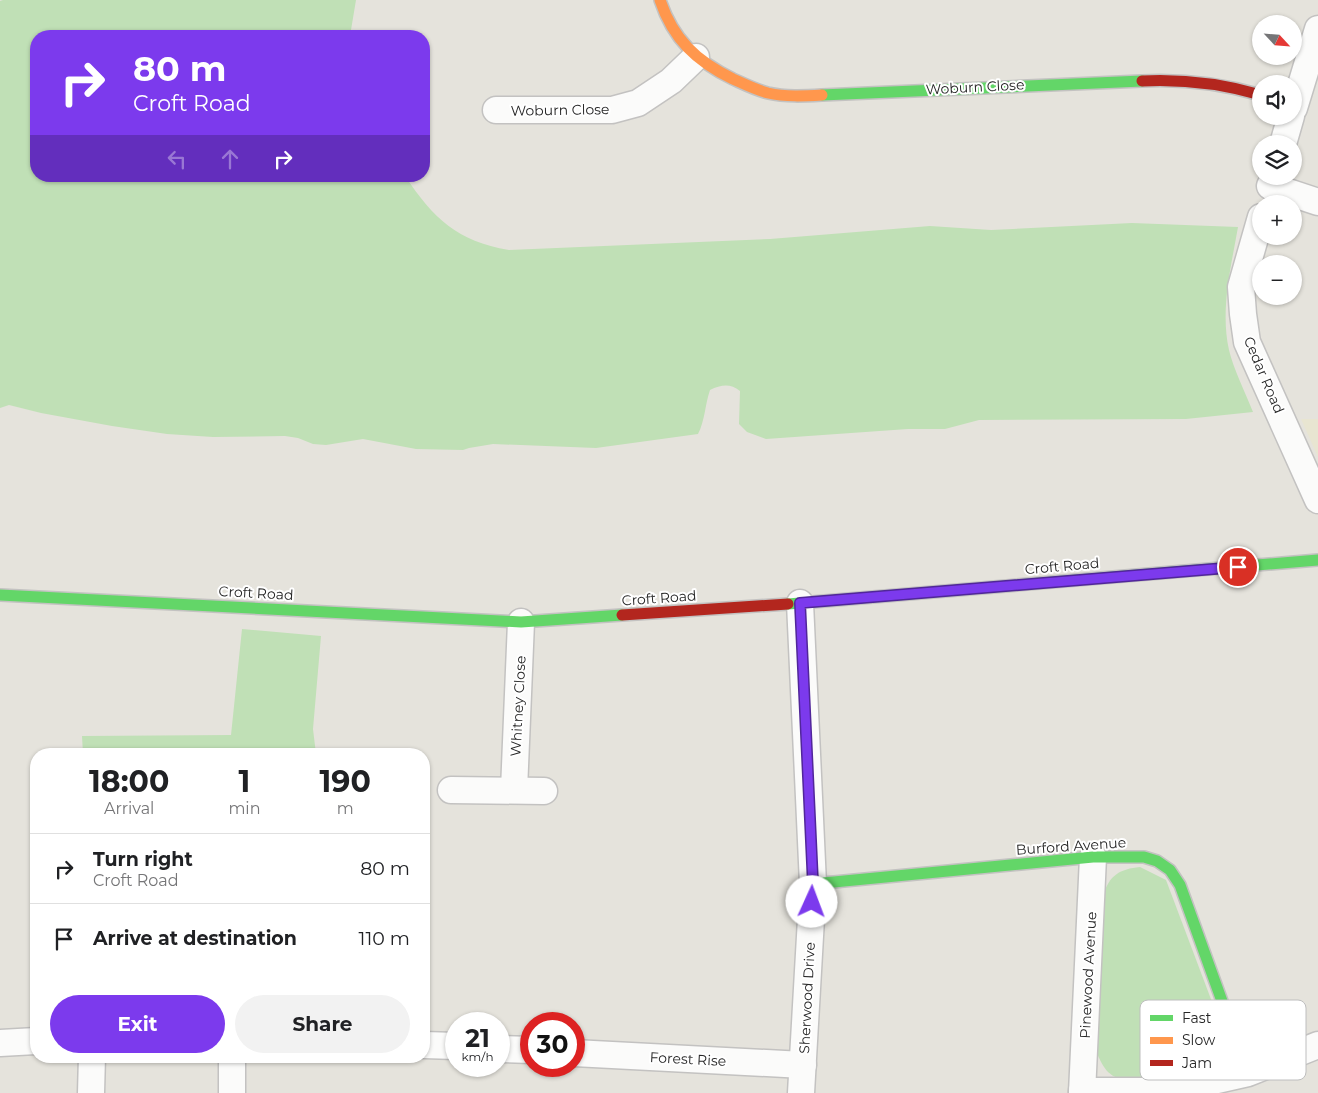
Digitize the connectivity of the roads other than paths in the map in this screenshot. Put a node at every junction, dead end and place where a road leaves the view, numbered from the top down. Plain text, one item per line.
1 (660, 0) edge
2 (1318, 28) edge
3 (696, 57) junction
4 (1302, 80) edge
5 (1252, 92) edge
6 (496, 110) dead end
7 (1269, 189) edge
8 (1318, 202) edge
9 (1253, 245) edge
10 (1318, 500) edge
11 (1318, 560) edge
12 (0, 595) edge
13 (800, 603) junction
14 (521, 622) junction
15 (451, 790) dead end
16 (514, 790) junction
17 (544, 791) dead end
18 (1093, 857) junction
19 (813, 884) junction
20 (1221, 1000) edge
21 (30, 1041) edge
22 (0, 1043) edge
23 (430, 1045) edge
24 (1318, 1045) edge
25 (445, 1046) edge
26 (1306, 1050) edge
27 (585, 1054) edge
28 (92, 1063) edge
29 (232, 1063) edge
30 (803, 1065) junction
31 (1215, 1080) edge
32 (1082, 1092) edge
33 (91, 1093) edge
34 (232, 1093) edge
35 (801, 1093) edge

1 - 3 street, Woburn Close
2 - 4 street
3 - 5 street, Woburn Close
3 - 6 street, Woburn Close
7 - 8 street
9 - 10 street, Cedar Road
11 - 13 street, Croft Road
12 - 14 street, Croft Road
13 - 14 street, Croft Road
13 - 19 street, Sherwood Drive
14 - 16 street, Whitney Close
15 - 16 street
16 - 17 street
18 - 19 street, Burford Avenue
18 - 20 street, Burford Avenue
18 - 32 street, Pinewood Avenue
19 - 30 street, Sherwood Drive
21 - 22 street
23 - 25 street
24 - 26 street
27 - 30 street, Forest Rise
28 - 33 street
29 - 34 street
30 - 35 street, Sherwood Drive
31 - 32 street

